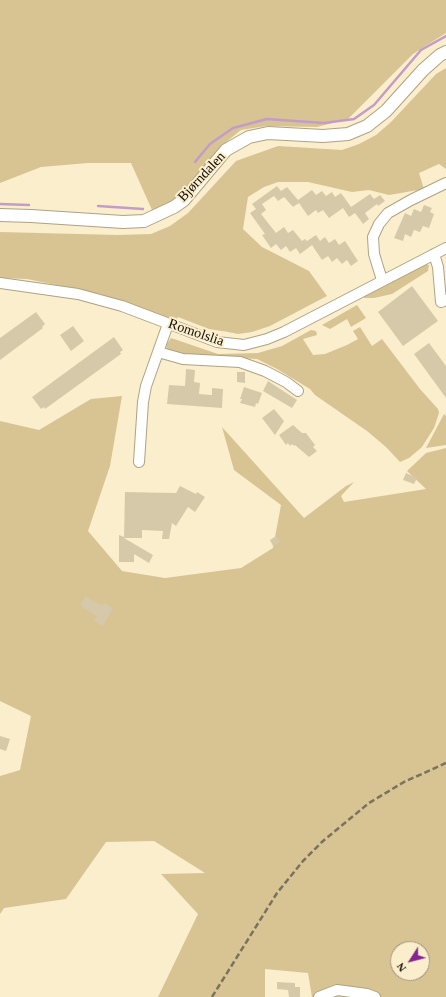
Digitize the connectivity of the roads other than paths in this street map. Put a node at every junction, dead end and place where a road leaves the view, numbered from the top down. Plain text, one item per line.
1 (446, 52) edge
2 (446, 183) edge
3 (0, 215) edge
4 (446, 248) edge
5 (434, 254) junction
6 (382, 280) junction
7 (0, 283) edge
8 (446, 300) edge
9 (168, 324) junction
10 (158, 352) junction
11 (298, 391) dead end
12 (139, 462) dead end
13 (319, 997) edge
14 (375, 997) edge

1 - 3 main road, Bjørndalen
2 - 6 street
4 - 5 street, Romolslia
5 - 6 street, Romolslia
5 - 8 street
6 - 9 street, Romolslia
7 - 9 street, Romolslia
9 - 10 street
10 - 11 street
10 - 12 street
13 - 14 street

